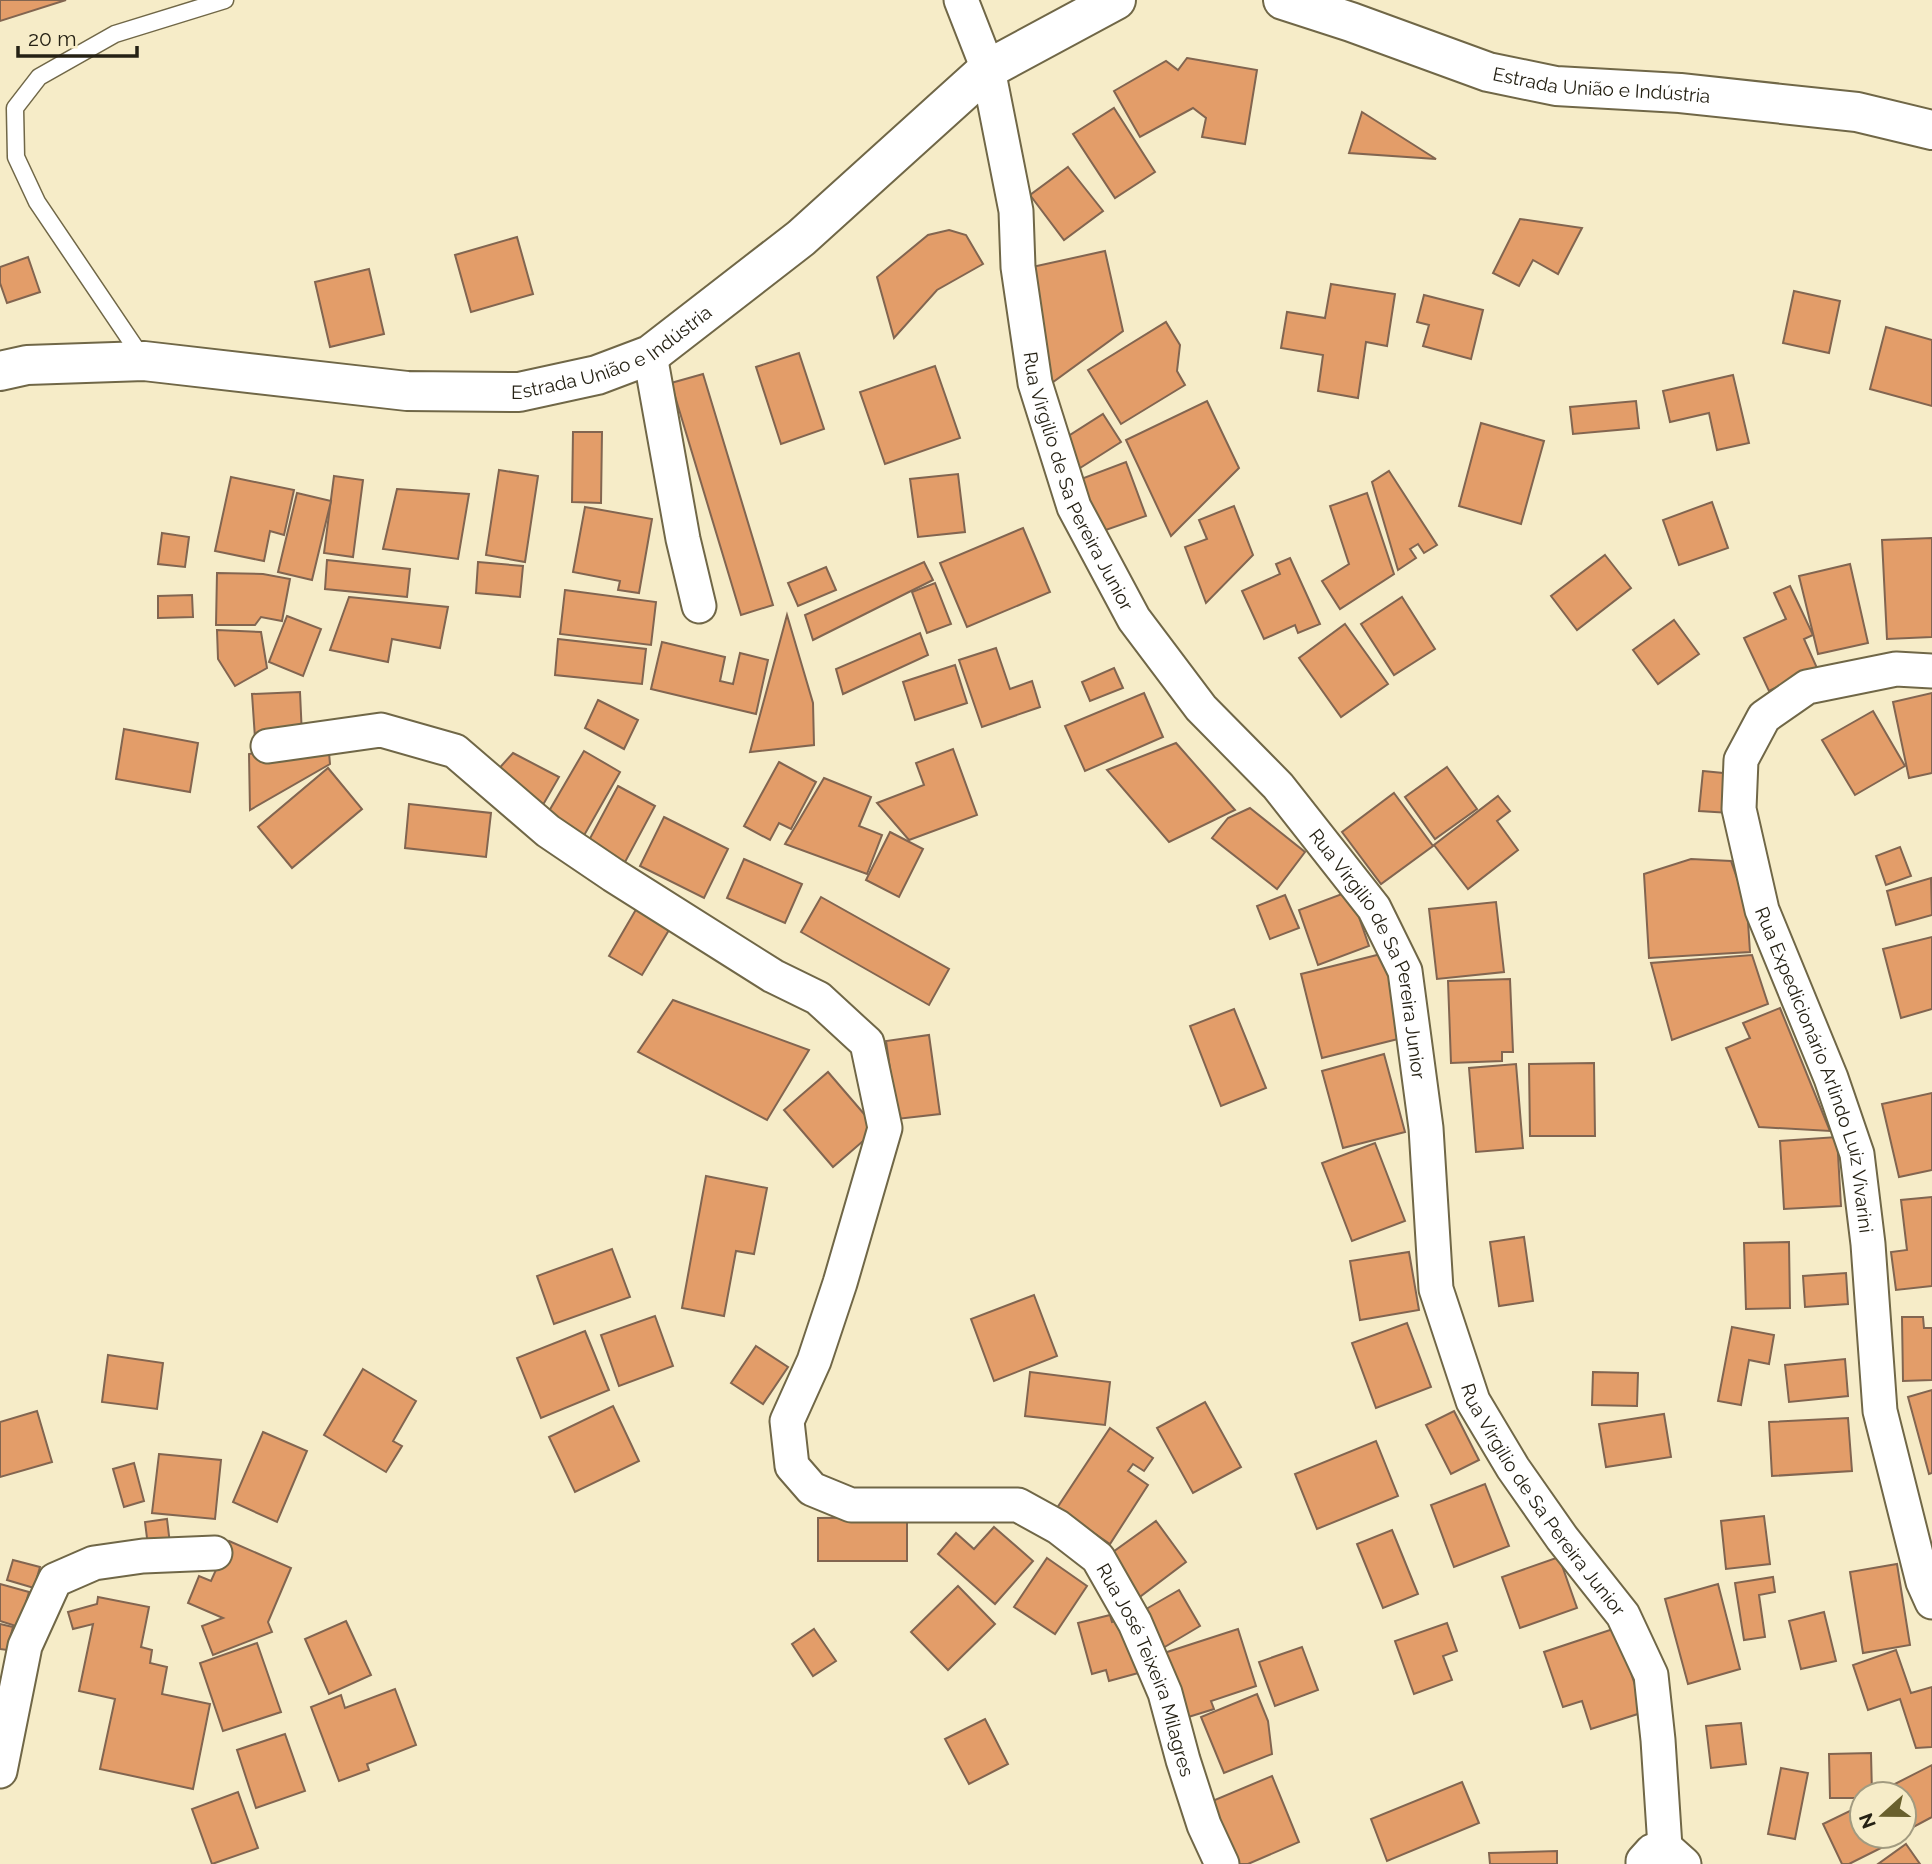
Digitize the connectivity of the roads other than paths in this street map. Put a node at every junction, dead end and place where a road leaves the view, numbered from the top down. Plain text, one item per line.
1 (225, 0) edge
2 (961, 0) edge
3 (1116, 0) edge
4 (1283, 0) edge
5 (988, 69) junction
6 (1932, 130) edge
7 (650, 355) junction
8 (144, 361) junction
9 (0, 371) edge
10 (699, 606) dead end
11 (1932, 671) edge
12 (268, 746) dead end
13 (215, 1553) dead end
14 (1932, 1602) edge
15 (0, 1771) edge
16 (1664, 1858) edge
17 (1222, 1864) edge

1 - 8 lane
2 - 5 street, Rua Virgilio de Sa Pereira Junior
3 - 5 main road, Estrada União e Indústria
4 - 6 main road, Estrada União e Indústria
5 - 7 main road, Estrada União e Indústria
5 - 16 street, Rua Virgilio de Sa Pereira Junior
7 - 8 main road, Estrada União e Indústria
7 - 10 street
8 - 9 main road, Estrada União e Indústria
11 - 14 street, Rua Expedicionário Arlindo Luiz Vivarini
12 - 17 street, Rua José Teixeira Milagres
13 - 15 street

